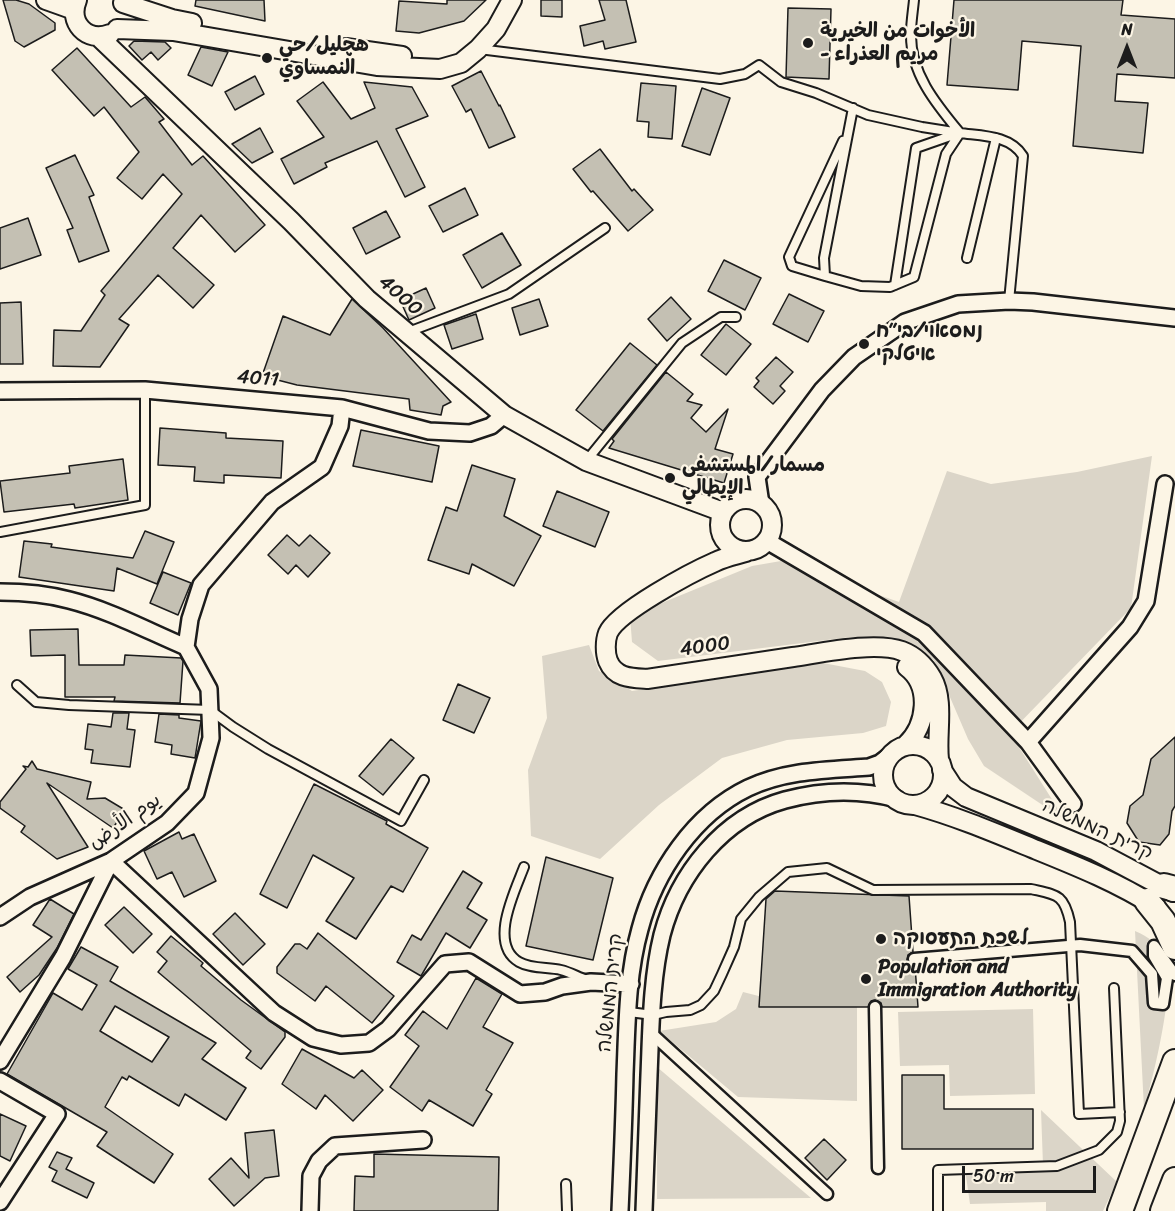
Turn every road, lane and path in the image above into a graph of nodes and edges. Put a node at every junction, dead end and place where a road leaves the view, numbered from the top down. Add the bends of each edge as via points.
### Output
1 (46, 0) edge
2 (501, 0) edge
3 (512, 0) edge
4 (914, 0) edge
5 (122, 2) edge
6 (75, 5) edge
7 (117, 29) junction
8 (99, 37) junction
9 (478, 49) junction
10 (853, 108) junction
11 (849, 129) junction
12 (960, 133) junction
13 (996, 138) junction
14 (605, 228) dead end
15 (967, 258) dead end
16 (825, 276) junction
17 (895, 285) junction
18 (1009, 301) junction
19 (736, 317) dead end
20 (1175, 318) edge
21 (407, 332) junction
22 (145, 390) junction
23 (0, 391) edge
24 (342, 408) junction
25 (504, 415) junction
26 (586, 461) junction
27 (1165, 484) dead end
28 (761, 504) junction
29 (723, 512) junction
30 (0, 532) edge
31 (722, 538) junction
32 (767, 541) junction
33 (746, 552) junction
34 (701, 570) junction
35 (0, 592) edge
36 (186, 647) junction
37 (849, 649) junction
38 (17, 686) dead end
39 (210, 710) junction
40 (939, 720) junction
41 (1028, 742) junction
42 (906, 746) junction
43 (889, 756) junction
44 (941, 764) junction
45 (424, 780) dead end
46 (897, 799) junction
47 (1073, 804) dead end
48 (915, 805) junction
49 (994, 808) junction
50 (111, 861) junction
51 (524, 867) dead end
52 (1165, 892) edge
53 (0, 916) edge
54 (1175, 919) edge
55 (1071, 946) junction
56 (1175, 947) edge
57 (914, 959) dead end
58 (1175, 975) edge
59 (591, 982) junction
60 (631, 984) junction
61 (1114, 988) dead end
62 (874, 1006) dead end
63 (629, 1012) junction
64 (653, 1015) junction
65 (651, 1033) junction
66 (0, 1061) edge
67 (1175, 1062) edge
68 (0, 1081) edge
69 (1120, 1112) junction
70 (423, 1140) dead end
71 (878, 1168) dead end
72 (1175, 1180) edge
73 (566, 1184) dead end
74 (827, 1194) dead end
75 (0, 1202) edge
76 (310, 1211) edge
77 (567, 1211) edge
78 (620, 1211) edge
79 (644, 1211) edge
80 (939, 1211) edge
81 (1120, 1211) edge
82 (1163, 1211) edge

1 - 6 street
2 - 5 street via 470,43 455,54 436,58 381,54 172,19
3 - 9 street via 496,29
4 - 12 lane via 911,35 916,68 934,102
5 - 7 street via 124,17
6 - 8 street, 4000 via 81,30
7 - 8 street
7 - 9 street via 173,31 377,66 440,69 461,63
8 - 21 street, 4000 via 367,299
9 - 10 lane via 720,79 745,74 759,65 781,82
10 - 11 lane
10 - 12 lane via 868,115
11 - 16 lane via 824,258
11 - 16 lane via 789,257 792,266
12 - 13 lane
12 - 17 lane via 946,154 914,278
12 - 17 lane via 916,148
13 - 15 lane
13 - 18 lane via 1017,146 1023,156
14 - 21 lane via 509,294
16 - 17 lane via 861,285
18 - 20 street
18 - 28 street via 958,304 905,322 854,357 822,390 757,477
19 - 26 lane via 721,317 682,344
21 - 25 street, 4000
22 - 23 street, 4011
22 - 24 street, 4011
22 - 30 lane via 145,505
24 - 25 street, 4011 via 429,431 470,433 491,426
24 - 36 street via 340,426 322,467 272,502 201,585
25 - 26 street, 4000
26 - 29 street, 4000
27 - 41 street via 1146,601 1130,627
28 - 29 street via 737,501
28 - 32 street via 772,525
29 - 31 street, 4000 via 719,524
31 - 33 street via 728,545
31 - 34 street, 4000
32 - 33 street, 4000
32 - 41 street via 924,633
33 - 34 street, 4000
34 - 37 street, 4000 via 627,611 615,624 608,634 607,658 619,674 647,679
35 - 36 street via 70,600
36 - 39 street, يوم الأرض via 209,689
37 - 40 street, 4000 via 884,647 913,656 933,679
37 - 42 street, 4000 via 886,654 913,671 921,683 925,696 923,713
38 - 39 lane via 36,702
39 - 45 lane via 268,749 401,821
39 - 50 street, يوم الأرض via 211,738 196,793 167,823
40 - 44 street, 4000
40 - 49 street via 956,770 974,793
41 - 47 street
42 - 43 street, קרית הממשלה
42 - 44 street, קרית הממשלה via 929,749
43 - 46 street via 884,783
43 - 60 street, קרית הממשלה via 869,767 798,772 772,779 726,801 703,820 671,858 653,892 639,929
44 - 48 street via 943,782 939,791
44 - 49 street, קרית הממשלה via 953,787
46 - 48 street, קרית הממשלה
46 - 64 street, קרית הממשלה via 857,792 802,796 759,809 739,820 691,871 669,915 658,958
48 - 52 street, קרית הממשלה via 968,822 1120,886
49 - 52 street, קרית הממשלה via 1096,851
50 - 53 street, يوم الأرض via 30,897
50 - 59 street via 274,1013 314,1038 341,1045 369,1043 388,1029 446,964 469,962 520,994
50 - 66 street via 63,957
51 - 59 lane via 504,921 508,951 519,962 560,970
52 - 54 street, קרית הממשלה
52 - 56 highway via 1163,921
55 - 57 street
55 - 58 street via 1132,951 1152,974 1154,1003 1163,1004 1167,978 1154,956 1154,946
55 - 64 lane via 1066,904 1054,894 1031,889 873,890 827,868 788,872 741,919 734,947 708,998 690,1010
55 - 69 lane via 1079,1114
59 - 60 street
60 - 63 street, קרית הממשלה
61 - 69 lane
62 - 71 street
63 - 64 lane
63 - 78 street, קרית הממשלה
64 - 65 street, קרית הממשלה
65 - 74 street
65 - 79 street, קרית הממשלה
67 - 81 highway
68 - 75 street via 57,1114
69 - 80 lane via 1117,1132 1099,1150 1057,1166 938,1170
70 - 76 street via 334,1146 311,1176
72 - 82 highway
73 - 77 lane

